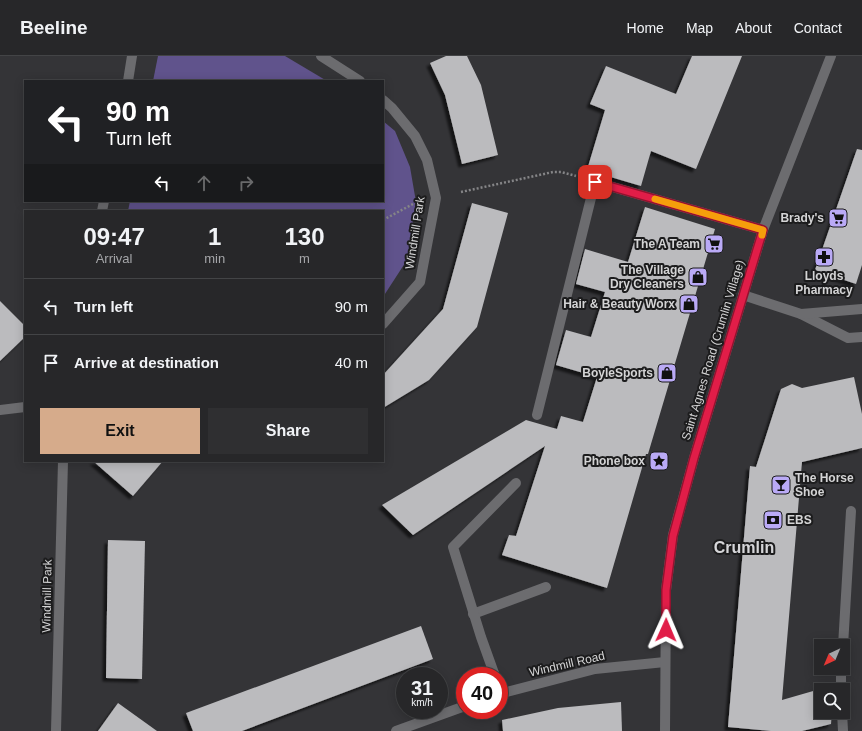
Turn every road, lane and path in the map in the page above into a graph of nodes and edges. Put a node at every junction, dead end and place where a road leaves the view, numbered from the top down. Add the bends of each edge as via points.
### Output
1 (132, 56) edge
2 (321, 56) edge
3 (831, 56) edge
4 (128, 80) edge
5 (358, 80) edge
6 (384, 101) edge
7 (595, 182) junction
8 (461, 192) dead end
9 (416, 202) dead end
10 (384, 219) edge
11 (763, 230) junction
12 (743, 295) junction
13 (862, 308) edge
14 (801, 314) junction
15 (384, 323) edge
16 (862, 337) edge
17 (24, 407) edge
18 (0, 410) edge
19 (537, 415) dead end
20 (62, 462) edge
21 (516, 482) dead end
22 (851, 511) dead end
23 (546, 587) dead end
24 (474, 614) junction
25 (843, 639) edge
26 (665, 662) junction
27 (492, 667) edge
28 (508, 690) edge
29 (456, 710) edge
30 (842, 719) edge
31 (411, 728) edge
32 (56, 731) edge
33 (396, 731) edge
34 (665, 731) edge
35 (843, 731) edge

1 - 4 street
2 - 5 street
3 - 11 street, Saint Agnes Road (Crumlin Village)
6 - 15 street, Windmill Park via 418,142 427,160 436,198 420,282
7 - 8 path via 562,172 553,172
7 - 11 street
7 - 19 street
9 - 10 path
11 - 12 street, Saint Agnes Road (Crumlin Village)
12 - 14 street
12 - 26 street, Saint Agnes Road (Crumlin Village) via 673,536 666,590
13 - 14 street
14 - 16 street via 848,338
17 - 18 street
20 - 32 street, Windmill Park
21 - 24 street via 453,547
22 - 25 street
23 - 24 street
24 - 27 street
26 - 28 street, Windmill Road via 595,669
26 - 34 street, Saint Agnes Road (Crumlin Village)
29 - 31 street
30 - 35 street
31 - 33 street

